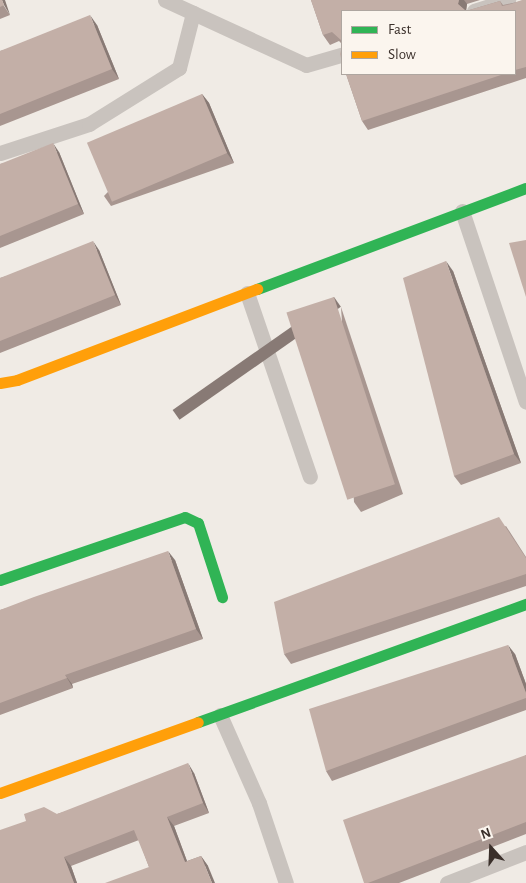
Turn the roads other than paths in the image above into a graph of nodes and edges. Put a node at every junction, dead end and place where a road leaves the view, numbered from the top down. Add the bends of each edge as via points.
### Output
1 (165, 0) edge
2 (508, 0) edge
3 (477, 10) edge
4 (193, 13) junction
5 (341, 55) edge
6 (0, 153) edge
7 (526, 188) edge
8 (462, 211) junction
9 (247, 293) junction
10 (0, 383) edge
11 (526, 402) edge
12 (310, 477) dead end
13 (0, 580) edge
14 (222, 597) dead end
15 (526, 604) edge
16 (220, 715) junction
17 (0, 793) edge
18 (526, 852) edge
19 (286, 883) edge
20 (448, 883) edge

1 - 4 street
2 - 3 street
4 - 5 street via 306,65
4 - 6 street via 178,68 89,124
7 - 8 street
8 - 9 street
8 - 11 street
9 - 10 street via 17,380
9 - 12 street
13 - 14 street via 185,517 198,524
15 - 16 street
16 - 17 street
16 - 19 street via 259,803
18 - 20 street

